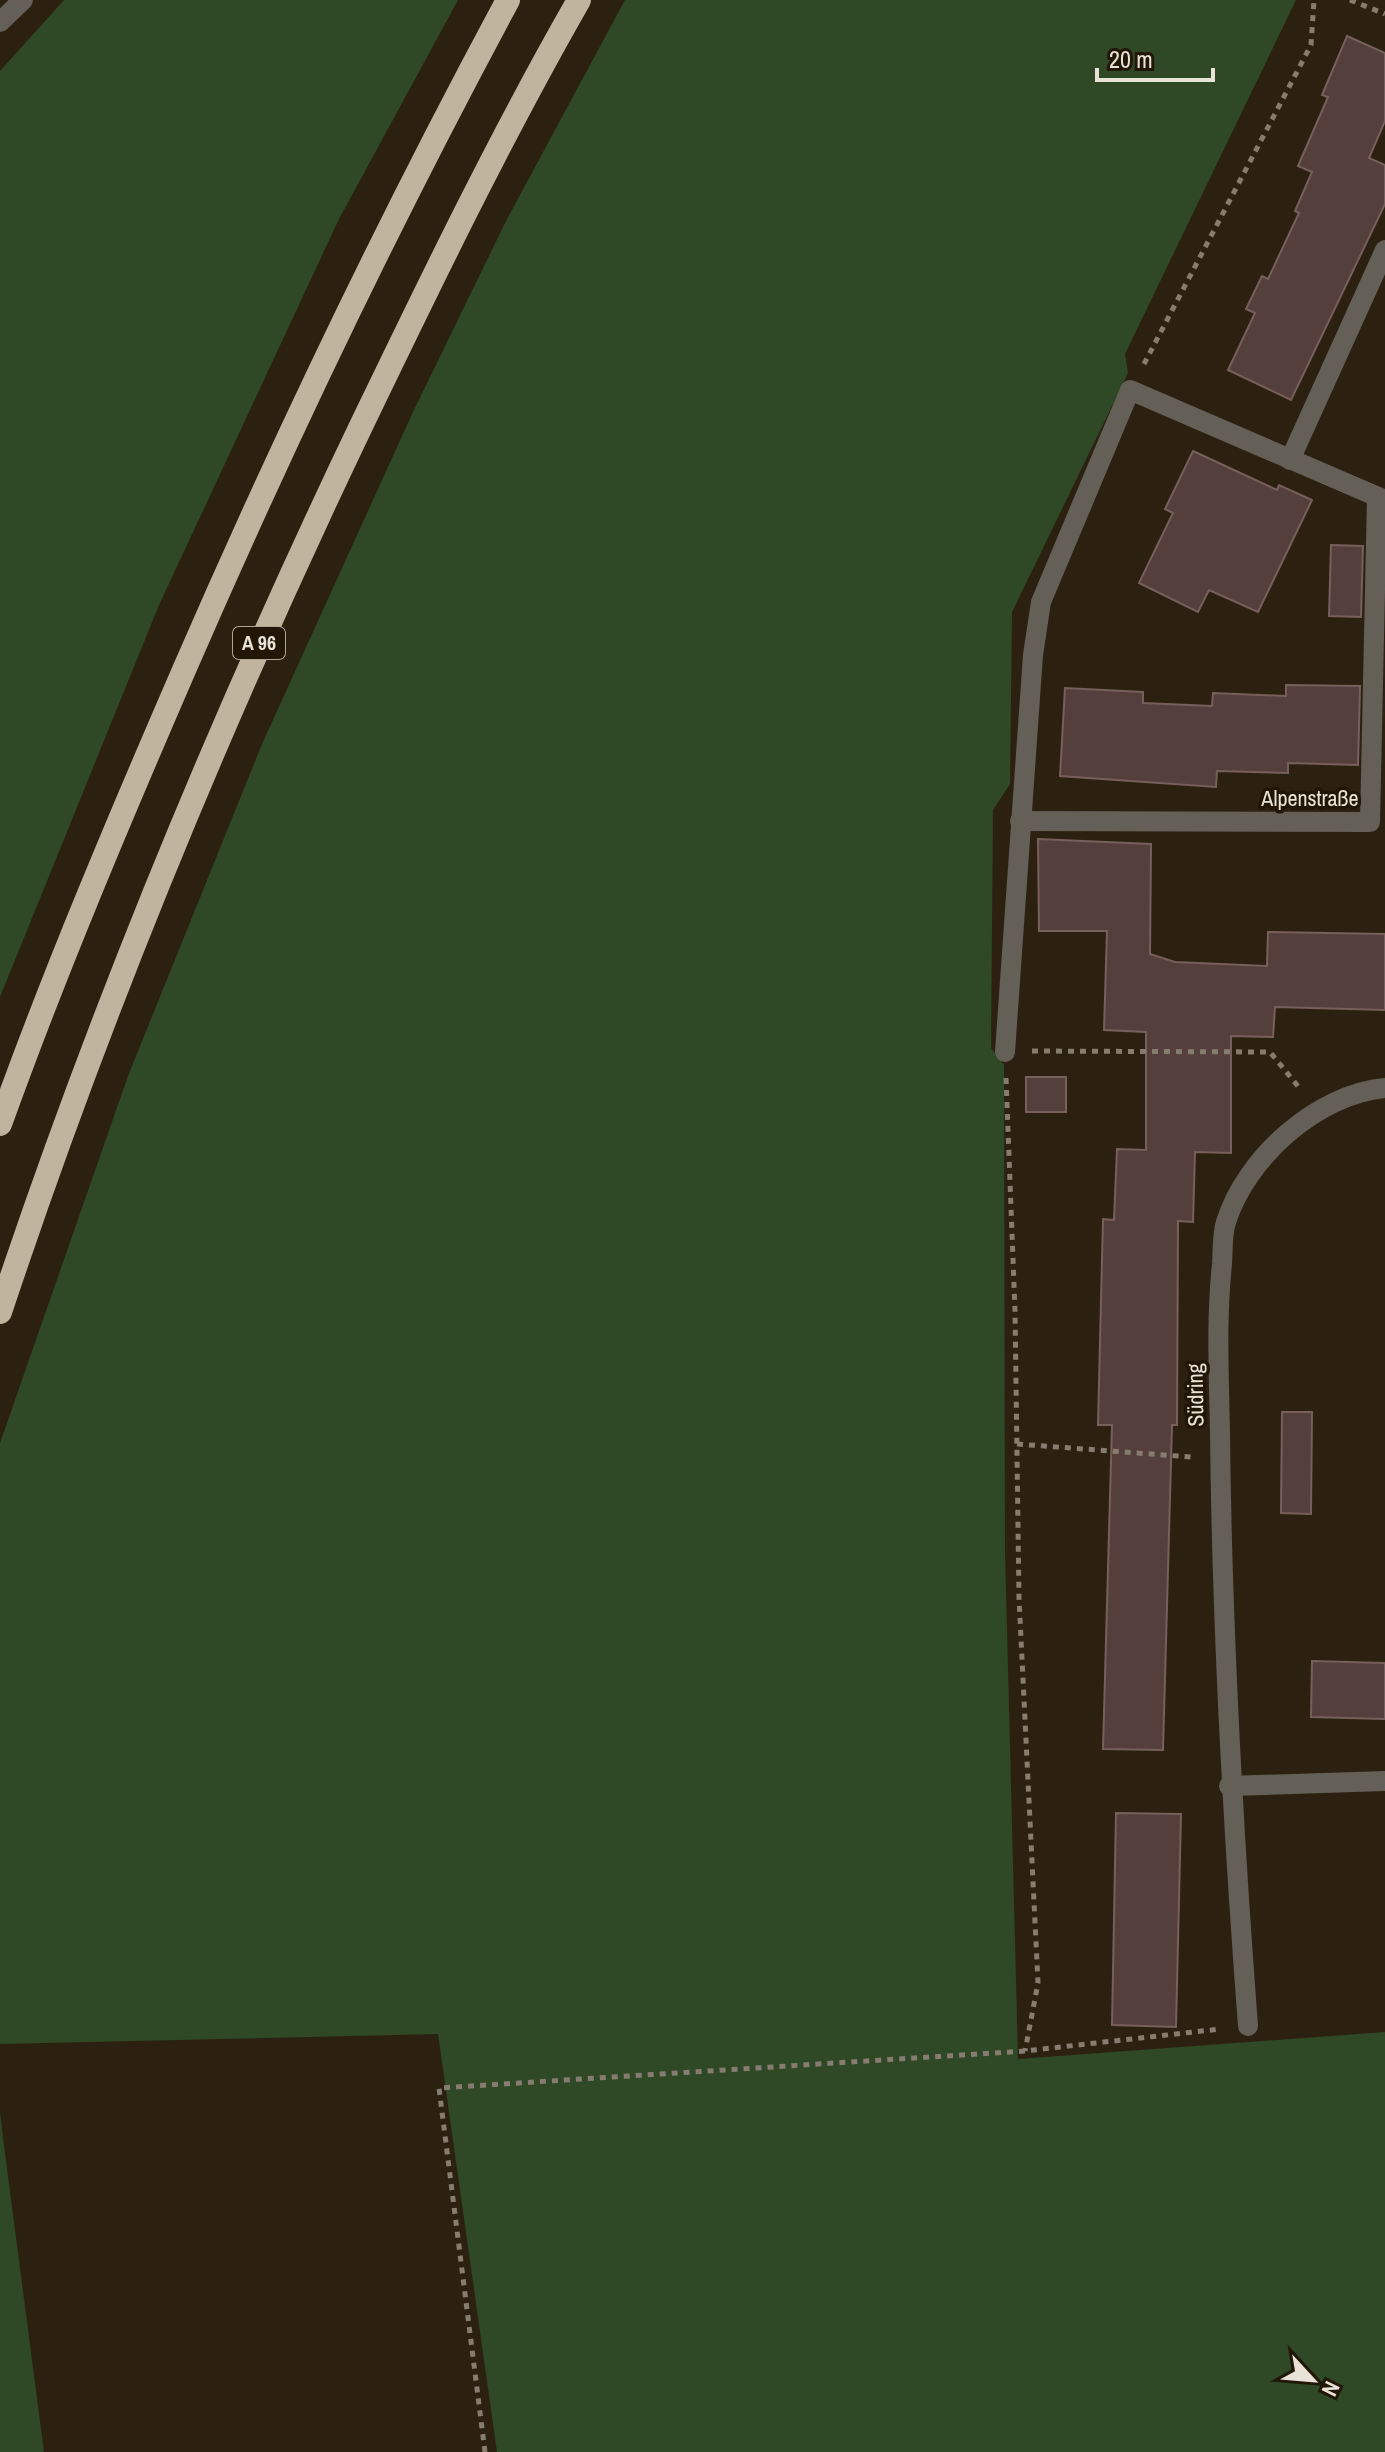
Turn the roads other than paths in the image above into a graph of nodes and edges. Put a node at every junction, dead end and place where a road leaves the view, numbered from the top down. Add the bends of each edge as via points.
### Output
1 (23, 0) edge
2 (508, 0) edge
3 (579, 0) edge
4 (0, 22) edge
5 (1385, 250) edge
6 (1290, 460) junction
7 (1381, 498) edge
8 (1020, 821) junction
9 (1005, 1052) road end
10 (1385, 1088) edge
11 (0, 1124) edge
12 (0, 1312) edge
13 (1385, 1781) edge
14 (1229, 1786) junction
15 (1248, 2026) road end

1 - 4 street
2 - 11 highway, A 96 via 370,263 240,543 147,756
3 - 12 highway, A 96 via 424,294 269,618 131,953
5 - 6 street
6 - 7 street, Alpenstraße
6 - 8 street, Alpenstraße via 1130,390 1041,602
7 - 8 street, Alpenstraße via 1370,822
8 - 9 street
10 - 14 street, Südring via 1318,1110 1251,1170 1225,1223 1218,1302 1219,1538
13 - 14 street
14 - 15 street, Südring

